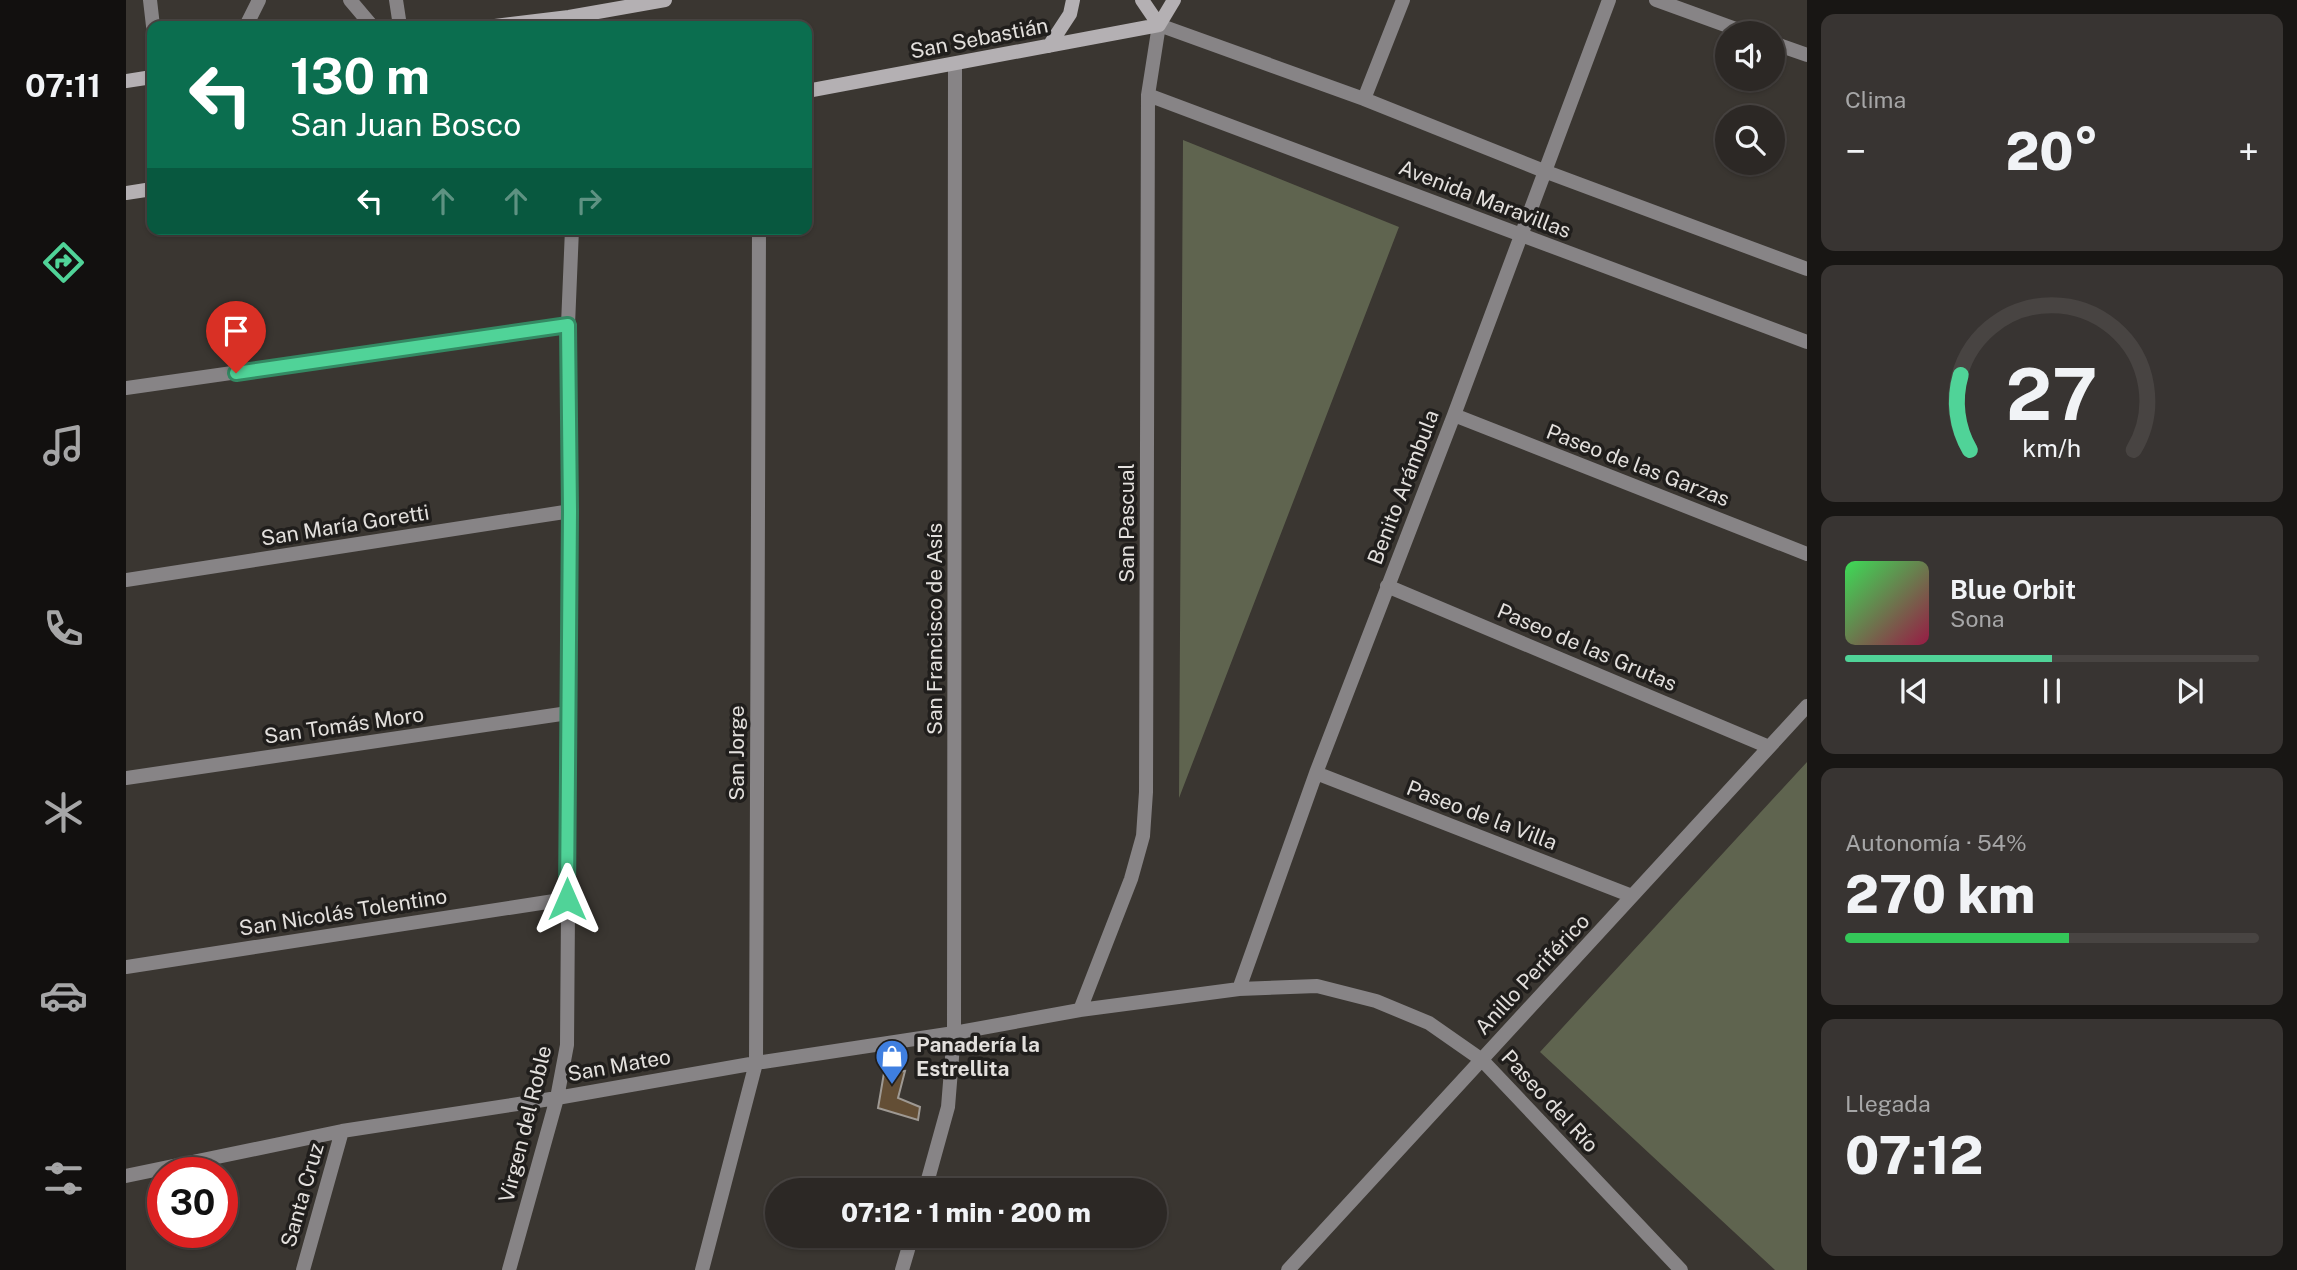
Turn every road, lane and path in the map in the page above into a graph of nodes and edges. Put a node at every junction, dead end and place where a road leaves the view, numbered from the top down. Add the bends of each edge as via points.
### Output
1 (150, 0) edge
2 (259, 0) edge
3 (350, 0) edge
4 (396, 0) edge
5 (665, 0) edge
6 (1073, 0) edge
7 (1142, 0) edge
8 (1164, 0) edge
9 (1174, 0) edge
10 (1403, 0) edge
11 (1609, 0) edge
12 (1656, 0) edge
13 (152, 21) edge
14 (248, 21) edge
15 (368, 21) edge
16 (399, 21) edge
17 (573, 21) edge
18 (1715, 21) edge
19 (1159, 25) junction
20 (1049, 46) junction
21 (1785, 47) edge
22 (1807, 55) edge
23 (956, 65) junction
24 (147, 78) edge
25 (126, 82) edge
26 (812, 90) edge
27 (1148, 94) junction
28 (1364, 99) junction
29 (1544, 171) junction
30 (147, 189) edge
31 (126, 193) edge
32 (572, 235) edge
33 (759, 235) edge
34 (1521, 235) junction
35 (1807, 269) edge
36 (568, 325) junction
37 (1807, 342) edge
38 (126, 388) edge
39 (1454, 415) junction
40 (570, 511) junction
41 (1807, 554) edge
42 (126, 580) edge
43 (1387, 586) junction
44 (1807, 706) edge
45 (569, 713) junction
46 (1769, 747) junction
47 (1316, 773) junction
48 (126, 778) edge
49 (1632, 896) junction
50 (567, 899) junction
51 (126, 967) edge
52 (1239, 989) junction
53 (1080, 1010) junction
54 (954, 1033) junction
55 (1482, 1060) junction
56 (756, 1063) junction
57 (557, 1098) junction
58 (342, 1131) junction
59 (126, 1176) edge
60 (928, 1178) edge
61 (908, 1248) edge
62 (303, 1270) edge
63 (509, 1270) edge
64 (702, 1270) edge
65 (902, 1270) edge
66 (1288, 1270) edge
67 (1681, 1270) edge

1 - 13 street
2 - 14 street
3 - 15 street
4 - 16 street
5 - 17 main road
6 - 20 main road
7 - 19 main road
8 - 19 main road
9 - 19 main road
10 - 28 street
11 - 29 street, Benito Arámbula
12 - 18 street
19 - 20 main road, San Sebastián
19 - 27 street, San Pascual
19 - 28 street
20 - 23 main road, San Sebastián
21 - 22 street
23 - 26 main road, San Sebastián
23 - 54 street, San Francisco de Asís
24 - 25 main road
27 - 34 street, Avenida Maravillas
27 - 53 street, San Pascual via 1143,836
28 - 29 street
29 - 34 street, Benito Arámbula
29 - 35 street
30 - 31 main road
32 - 36 street, Virgen del Roble
33 - 56 street, San Jorge
34 - 37 street, Avenida Maravillas
34 - 39 street, Benito Arámbula
36 - 38 street
36 - 40 street, Virgen del Roble
39 - 41 street, Paseo de las Garzas
39 - 43 street, Benito Arámbula
40 - 42 street, San María Goretti
40 - 45 street, Virgen del Roble
43 - 46 street, Paseo de las Grutas
43 - 47 street, Benito Arámbula
44 - 46 street, Anillo Periférico
45 - 48 street, San Tomás Moro
45 - 50 street, Virgen del Roble
46 - 49 street, Anillo Periférico
47 - 49 street, Paseo de la Villa
47 - 52 street, Benito Arámbula
49 - 55 street, Anillo Periférico
50 - 51 street, San Nicolás Tolentino
50 - 57 street, Virgen del Roble via 568,1045
52 - 53 street, Paseo del Río
52 - 55 street, Paseo del Río via 1317,986 1376,1001 1429,1023
53 - 54 street, San Mateo
54 - 56 street, San Mateo
54 - 60 street, San Francisco de Asís via 948,1107
55 - 66 street, Anillo Periférico
55 - 67 street, Paseo del Río
56 - 57 street, San Mateo
56 - 64 street, San Jorge
57 - 58 street, San Mateo
57 - 63 street, Virgen del Roble
58 - 59 street, San Mateo
58 - 62 street, Santa Cruz
61 - 65 street

